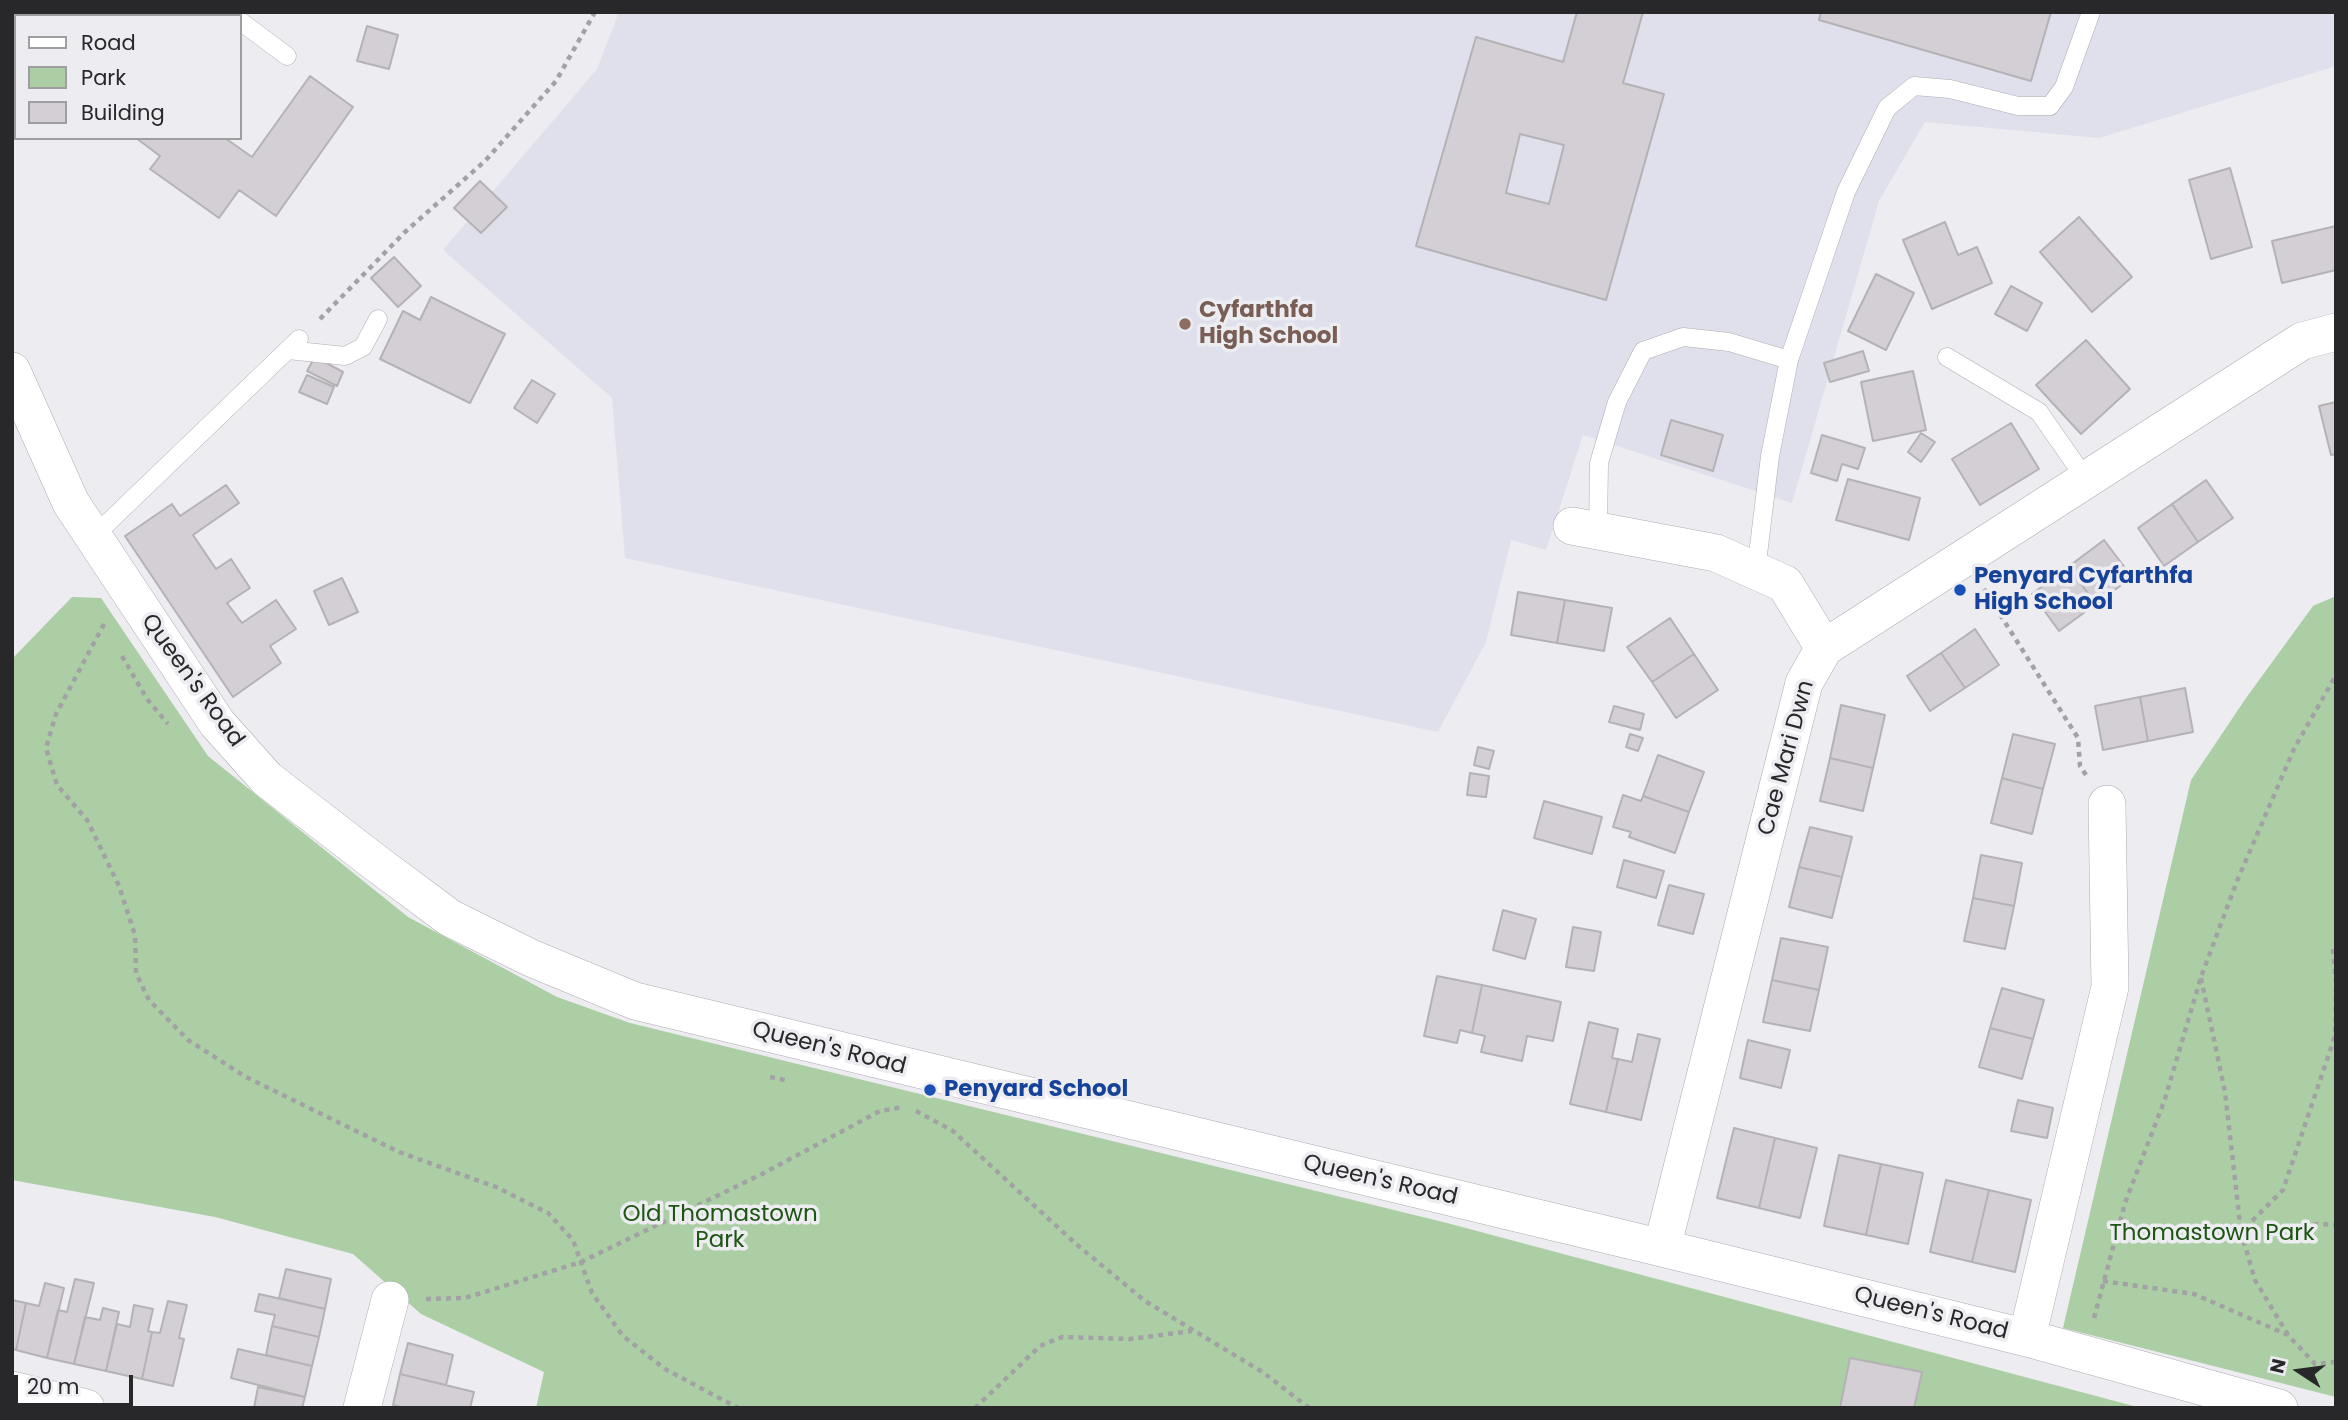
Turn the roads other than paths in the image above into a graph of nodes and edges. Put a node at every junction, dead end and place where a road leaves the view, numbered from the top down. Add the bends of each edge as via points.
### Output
1 (2091, 12) edge
2 (242, 23) edge
3 (286, 56) dead end
4 (378, 319) dead end
5 (2336, 332) edge
6 (1947, 357) dead end
7 (1788, 360) junction
8 (12, 371) edge
9 (2087, 481) junction
10 (1585, 528) joint
11 (93, 537) junction
12 (1756, 571) junction
13 (1824, 648) junction
14 (2107, 804) road end
15 (1662, 1248) junction
16 (390, 1300) road end
17 (2027, 1338) junction
18 (12, 1390) edge
19 (86, 1408) edge
20 (362, 1408) edge
21 (2279, 1408) edge

1 - 7 lane via 2064,87 2050,106 2018,106 1950,89 1914,86 1887,108 1846,192
2 - 3 lane
4 - 11 lane via 363,347 345,356 294,344
5 - 9 street, Cae Mari Dwn via 2302,341
6 - 9 lane via 2039,412
7 - 10 lane via 1729,342 1683,337 1643,351 1617,402
7 - 12 lane
8 - 11 street, Queen's Road via 71,503
9 - 13 street, Cae Mari Dwn
10 - 12 street via 1716,553
11 - 15 street, Queen's Road via 217,723 267,779 450,918 530,958 635,1001
12 - 13 street via 1785,584
13 - 15 street, Cae Mari Dwn via 1804,683
14 - 17 street via 2110,987
15 - 17 street, Queen's Road
16 - 20 street
17 - 21 street, Queen's Road
18 - 19 street

